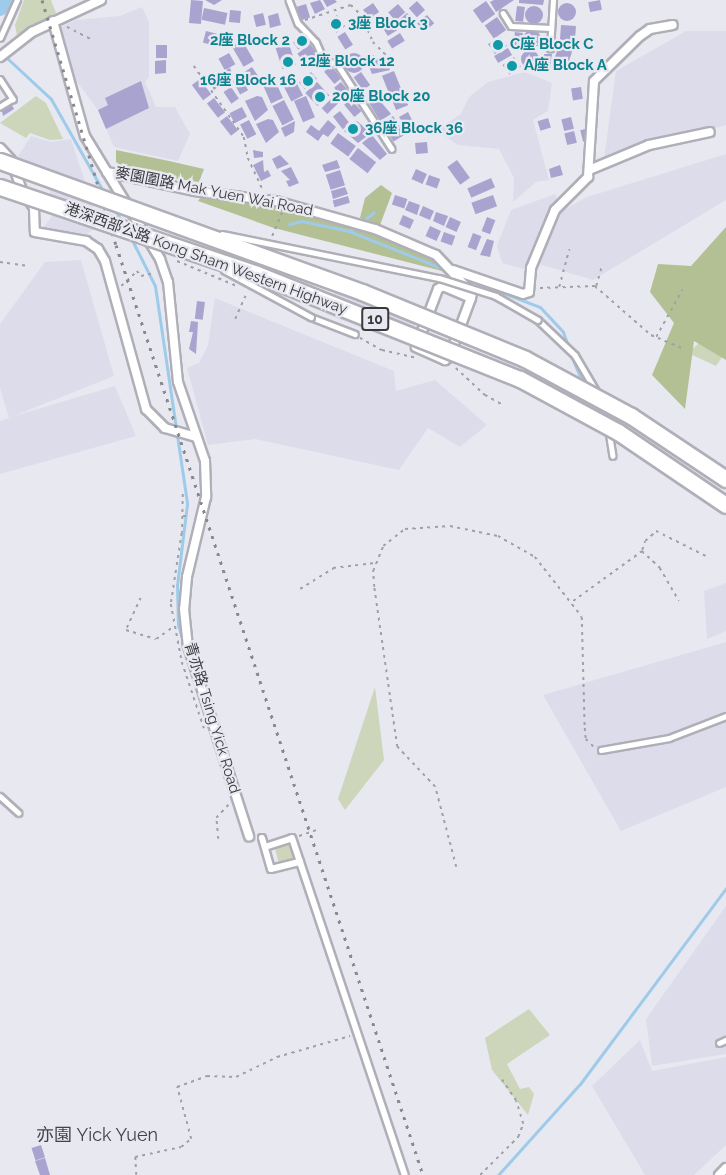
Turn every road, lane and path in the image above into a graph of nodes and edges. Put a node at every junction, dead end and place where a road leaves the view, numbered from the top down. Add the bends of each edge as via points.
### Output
1 (17, 0) edge
2 (101, 0) edge
3 (289, 0) edge
4 (553, 0) edge
5 (503, 14) dead end
6 (55, 20) junction
7 (298, 23) junction
8 (673, 25) dead end
9 (551, 28) junction
10 (0, 39) edge
11 (93, 40) dead end
12 (550, 49) dead end
13 (8, 50) junction
14 (0, 57) edge
15 (391, 60) dead end
16 (194, 66) dead end
17 (0, 79) edge
18 (0, 108) edge
19 (710, 132) dead end
20 (392, 149) dead end
21 (2, 153) edge
22 (589, 170) junction
23 (107, 172) junction
24 (0, 187) edge
25 (266, 193) dead end
26 (193, 230) junction
27 (569, 249) dead end
28 (188, 251) junction
29 (0, 262) edge
30 (602, 265) dead end
31 (27, 266) dead end
32 (453, 270) junction
33 (158, 272) dead end
34 (596, 286) junction
35 (530, 288) junction
36 (558, 288) junction
37 (682, 290) dead end
38 (114, 293) junction
39 (471, 298) junction
40 (355, 334) dead end
41 (656, 338) junction
42 (681, 348) dead end
43 (447, 359) junction
44 (503, 405) dead end
45 (196, 437) junction
46 (613, 456) dead end
47 (726, 479) edge
48 (183, 494) dead end
49 (726, 505) edge
50 (183, 516) junction
51 (191, 516) dead end
52 (642, 551) junction
53 (710, 558) dead end
54 (376, 563) junction
55 (300, 589) dead end
56 (141, 598) dead end
57 (679, 601) dead end
58 (573, 602) junction
59 (174, 627) junction
60 (726, 716) edge
61 (206, 733) dead end
62 (601, 750) joint
63 (225, 794) dead end
64 (0, 796) edge
65 (19, 813) dead end
66 (316, 830) dead end
67 (249, 836) dead end
68 (262, 838) dead end
69 (292, 838) junction
70 (218, 839) dead end
71 (265, 847) junction
72 (300, 862) junction
73 (456, 867) dead end
74 (357, 1034) junction
75 (726, 1040) edge
76 (719, 1043) dead end
77 (499, 1076) dead end
78 (726, 1168) edge
79 (136, 1175) edge
80 (405, 1175) edge
81 (480, 1175) edge
82 (719, 1175) edge

1 - 10 lane
2 - 6 street
3 - 7 lane
4 - 9 lane
5 - 9 lane via 511,26
6 - 11 path
6 - 13 street
6 - 23 street, 青亦路 Tsing Yick Road via 85,136
7 - 15 path via 351,5 362,16 373,42
7 - 20 lane via 316,42 326,64 336,62
8 - 22 street via 640,36 594,81
9 - 12 lane
10 - 13 lane
13 - 14 street
16 - 25 path via 244,137 248,158
17 - 18 lane via 13,99
19 - 22 street via 649,145
21 - 26 highway, 港深西部公路 Kong Sham Western Highway / 10, bridge
21 - 38 street via 34,208 35,232 72,237 98,249
22 - 35 street via 582,186 555,210 531,268
23 - 32 street, 麥園圍路 Mak Yuen Wai Road via 194,192 276,201 349,220 436,255
23 - 45 street, 青亦路 Tsing Yick Road via 159,259 168,282 178,382
24 - 28 highway, 港深西部公路 Kong Sham Western Highway / 10, bridge
26 - 46 lane, bridge via 439,278 496,296 538,320 567,345 589,375 604,410
26 - 47 highway, 港深西部公路 Kong Sham Western Highway / 10, bridge via 418,313 525,359 631,416
27 - 36 path
28 - 40 lane, bridge via 311,317
28 - 49 highway, 港深西部公路 Kong Sham Western Highway / 10, bridge via 412,333 520,379 618,432
29 - 31 path
30 - 34 path
32 - 35 street via 523,294
32 - 39 street, 麥園圍路 Mak Yuen Wai Road via 471,290
33 - 38 path via 141,276 137,271
34 - 36 path
34 - 41 path
35 - 36 path
37 - 41 path
38 - 45 street via 146,409 165,428
39 - 43 street
39 - 43 street via 443,286 438,290 417,347
41 - 42 path
43 - 44 path via 485,395
45 - 67 street, 青亦路 Tsing Yick Road via 205,461 206,497 187,577 184,609 188,646
48 - 50 path
50 - 51 path
50 - 59 path via 172,590
52 - 53 path via 645,541 656,531
52 - 57 path via 660,568
52 - 58 path
54 - 55 path via 333,568
54 - 58 path via 383,546 405,529 471,528 518,545 535,557
54 - 73 path via 374,587 396,747 435,788
56 - 59 path via 126,630 156,639
58 - 62 path via 584,629 586,739
59 - 61 path
60 - 62 lane via 669,738
63 - 70 path via 229,804 216,818
64 - 65 lane
66 - 69 path
68 - 71 street
69 - 71 street
69 - 72 street
71 - 72 street via 274,871
72 - 74 street
74 - 79 path via 277,1057 236,1077 207,1076 177,1087 191,1138 181,1146 135,1157
74 - 80 street
75 - 76 lane
77 - 81 path via 516,1101 523,1124 518,1137
78 - 82 street

